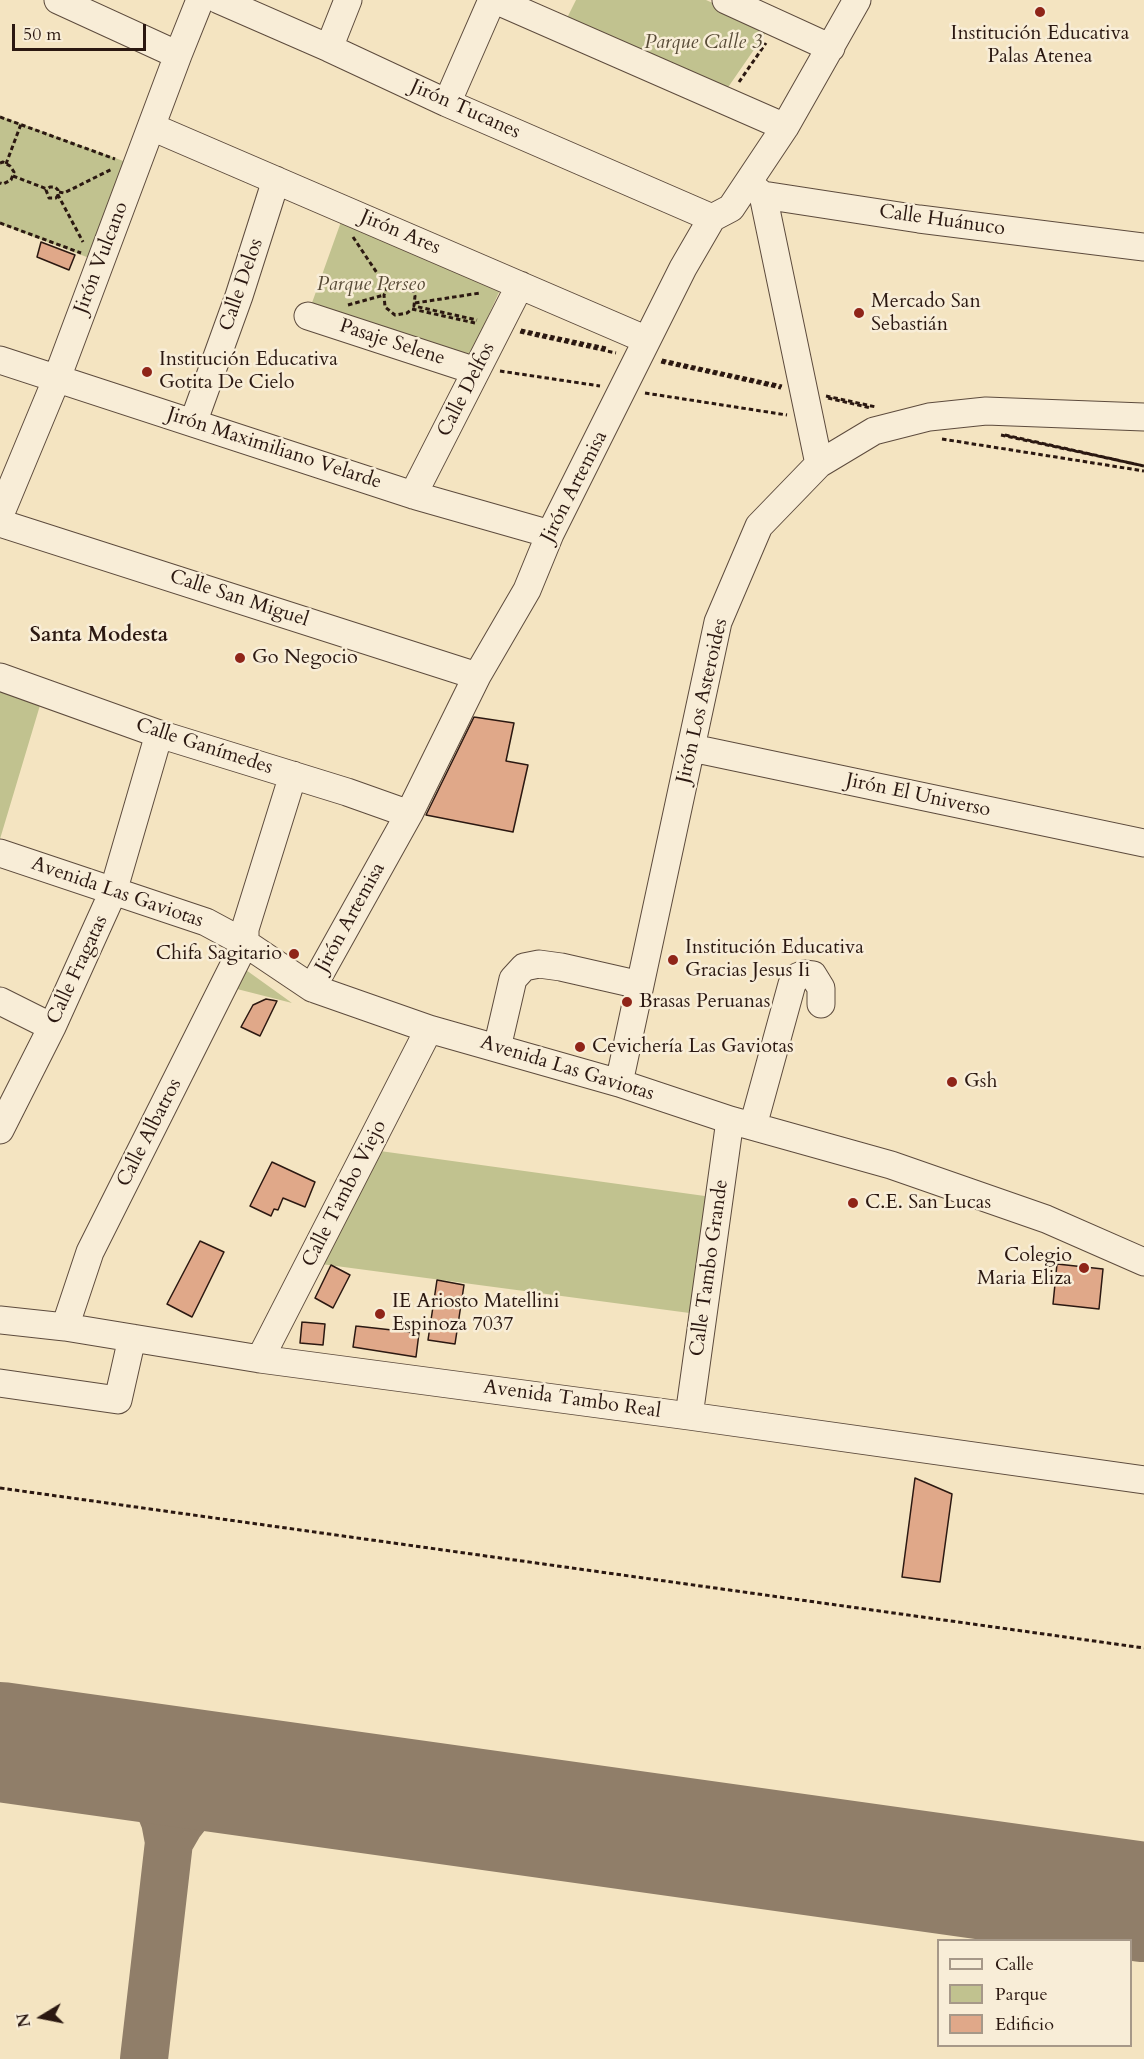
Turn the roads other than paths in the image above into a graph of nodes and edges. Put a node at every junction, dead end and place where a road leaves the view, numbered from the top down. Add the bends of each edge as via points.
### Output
1 (58, 0) edge
2 (200, 0) edge
3 (219, 0) edge
4 (348, 0) edge
5 (493, 0) edge
6 (726, 0) edge
7 (857, 0) edge
8 (329, 48) junction
9 (831, 48) junction
10 (178, 55) junction
11 (447, 103) junction
12 (152, 127) junction
13 (785, 127) junction
14 (276, 180) junction
15 (757, 186) junction
16 (712, 218) junction
17 (1144, 247) edge
18 (520, 285) junction
19 (308, 316) dead end
20 (654, 354) junction
21 (0, 360) edge
22 (476, 371) junction
23 (57, 378) junction
24 (1144, 417) edge
25 (193, 423) junction
26 (819, 464) junction
27 (413, 495) junction
28 (0, 515) edge
29 (0, 523) edge
30 (550, 534) junction
31 (477, 676) junction
32 (0, 677) edge
33 (159, 734) junction
34 (692, 748) junction
35 (293, 775) junction
36 (409, 814) junction
37 (1144, 843) edge
38 (0, 853) edge
39 (113, 892) junction
40 (245, 943) junction
41 (640, 985) junction
42 (312, 988) junction
43 (0, 1001) edge
44 (821, 1004) dead end
45 (52, 1027) junction
46 (429, 1029) junction
47 (496, 1048) junction
48 (619, 1083) junction
49 (741, 1123) junction
50 (0, 1130) edge
51 (1144, 1262) edge
52 (0, 1320) edge
53 (65, 1327) junction
54 (132, 1338) junction
55 (260, 1359) junction
56 (0, 1383) edge
57 (689, 1416) junction
58 (1144, 1480) edge

1 - 10 street
2 - 10 street, Jirón Vulcano
3 - 8 street, Jirón Tucanes
4 - 8 street
5 - 11 street
5 - 13 street
6 - 9 street
7 - 9 street, Jirón Artemisa
8 - 11 street, Jirón Tucanes
9 - 13 street, Jirón Artemisa
10 - 12 street, Jirón Vulcano
11 - 16 street, Jirón Tucanes
12 - 14 street, Jirón Ares
12 - 23 street, Jirón Vulcano
13 - 15 street, Jirón Artemisa
14 - 18 street, Jirón Ares
14 - 25 street, Calle Delos
15 - 16 street, Jirón Artemisa
15 - 17 street, Calle Huánuco via 919,219
15 - 26 street
16 - 20 street, Jirón Artemisa via 684,268
18 - 20 street, Jirón Ares
18 - 22 street, Calle Delfos
19 - 22 street, Pasaje Selene
20 - 30 street, Jirón Artemisa
21 - 23 street, Jirón Maximiliano Velarde
22 - 27 street, Calle Delfos
23 - 25 street, Jirón Maximiliano Velarde
23 - 28 street, Jirón Vulcano
24 - 26 street, Jirón Los Asteroides via 986,411 929,417 874,431
25 - 27 street, Jirón Maximiliano Velarde
26 - 34 street, Jirón Los Asteroides via 759,526 718,622
27 - 30 street, Jirón Maximiliano Velarde
29 - 31 street, Calle San Miguel
30 - 31 street, Jirón Artemisa via 527,590
31 - 36 street, Jirón Artemisa
32 - 33 street, Calle Ganímedes
33 - 35 street, Calle Ganímedes
33 - 39 street, Calle Fragatas
34 - 37 street, Jirón El Universo
34 - 41 street, Jirón Los Asteroides
35 - 36 street, Calle Ganímedes
35 - 40 street, Calle Albatros via 245,929
36 - 42 street, Jirón Artemisa
38 - 39 street, Avenida Las Gaviotas
39 - 40 street, Avenida Las Gaviotas via 206,922
39 - 45 street, Calle Fragatas
40 - 42 street, Avenida Las Gaviotas
40 - 53 street, Calle Albatros via 90,1252
41 - 47 street via 561,967 539,964 524,968 513,979
41 - 48 street, Jirón Los Asteroides
42 - 46 street, Avenida Las Gaviotas
43 - 45 street
44 - 49 street, Calle Tambo Grande via 821,988 813,975 797,977
45 - 50 street, Calle Fragatas
46 - 47 street, Avenida Las Gaviotas
46 - 55 street, Calle Tambo Viejo
47 - 48 street, Avenida Las Gaviotas
48 - 49 street, Avenida Las Gaviotas
49 - 51 street, Avenida Las Gaviotas via 902,1169 1046,1219
49 - 57 street, Calle Tambo Grande
52 - 53 street, Avenida Tambo Real
53 - 54 street, Avenida Tambo Real
54 - 55 street, Avenida Tambo Real
54 - 56 street via 118,1400
55 - 57 street, Avenida Tambo Real
57 - 58 street, Avenida Tambo Real

